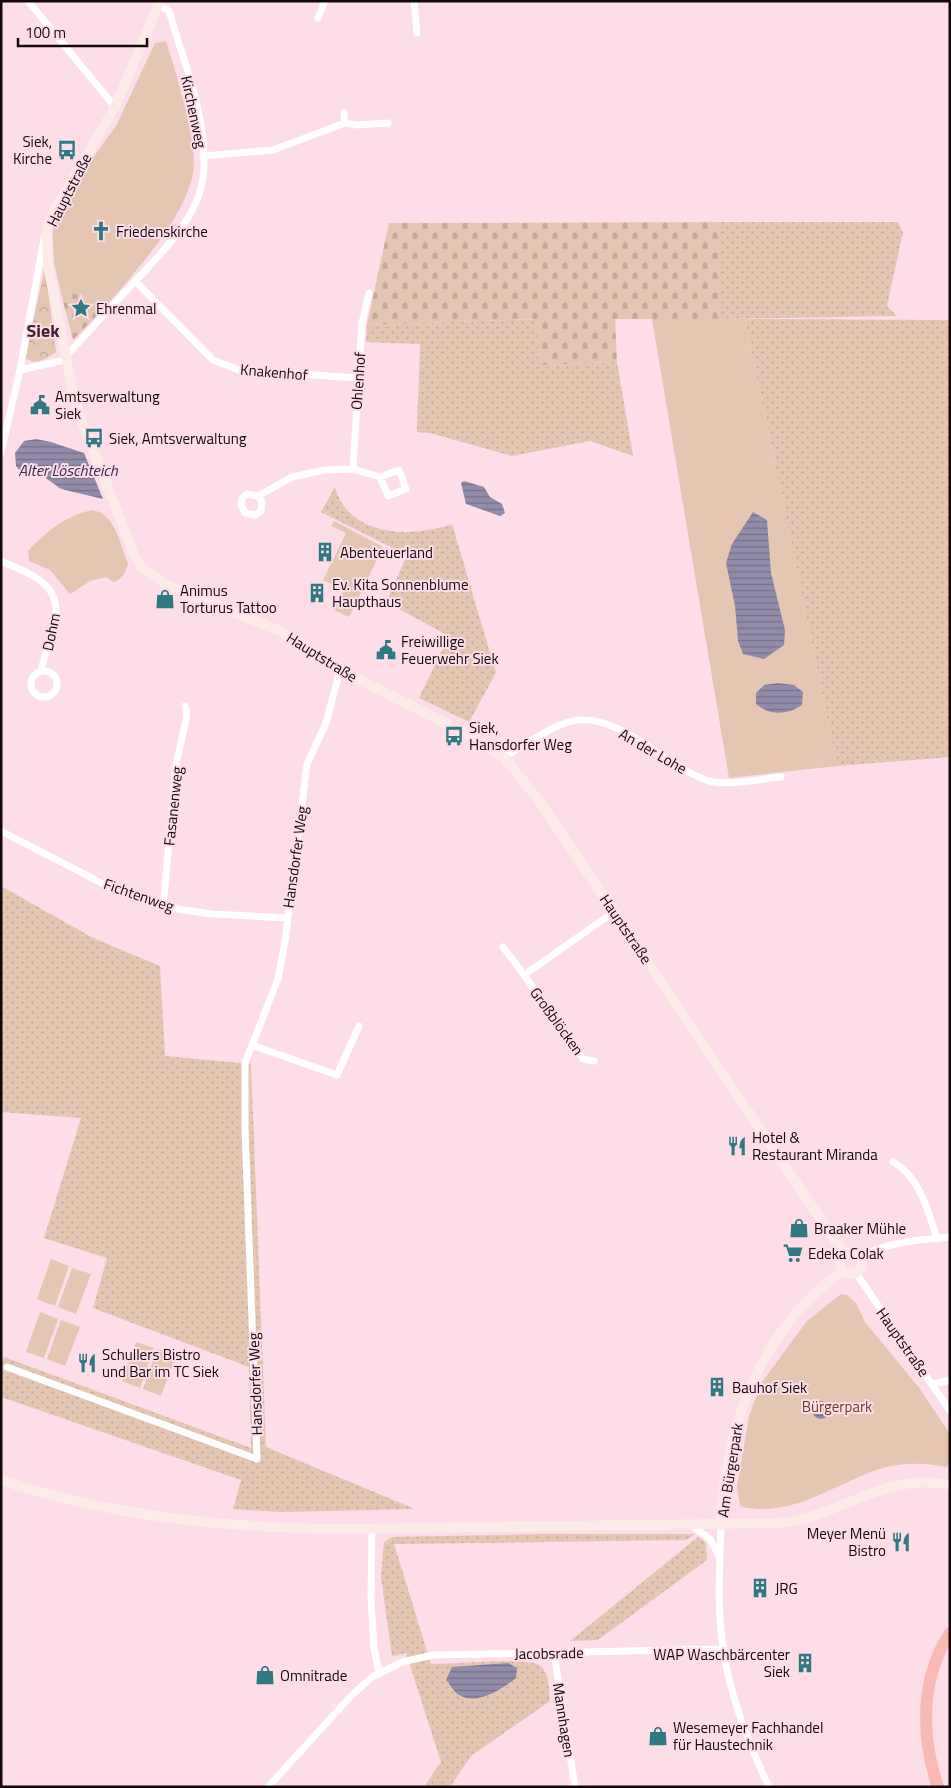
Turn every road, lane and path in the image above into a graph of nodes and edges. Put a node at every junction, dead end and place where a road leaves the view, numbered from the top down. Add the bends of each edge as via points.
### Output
1 (28, 1) edge
2 (325, 1) edge
3 (414, 1) edge
4 (160, 3) edge
5 (318, 18) dead end
6 (417, 34) dead end
7 (115, 107) junction
8 (344, 113) dead end
9 (345, 122) junction
10 (388, 123) dead end
11 (203, 156) junction
12 (44, 239) dead end
13 (135, 281) junction
14 (368, 293) dead end
15 (65, 359) junction
16 (20, 370) junction
17 (358, 378) junction
18 (1, 452) edge
19 (353, 469) junction
20 (380, 477) dead end
21 (258, 496) dead end
22 (1, 562) edge
23 (340, 670) junction
24 (42, 672) dead end
25 (185, 706) dead end
26 (504, 757) junction
27 (781, 777) dead end
28 (1, 832) edge
29 (163, 907) junction
30 (614, 912) junction
31 (287, 918) junction
32 (503, 947) dead end
33 (524, 975) junction
34 (359, 1026) dead end
35 (252, 1045) junction
36 (594, 1061) dead end
37 (893, 1162) dead end
38 (950, 1237) edge
39 (937, 1239) junction
40 (844, 1254) junction
41 (860, 1258) junction
42 (843, 1271) junction
43 (856, 1273) junction
44 (7, 1367) dead end
45 (950, 1380) edge
46 (933, 1384) junction
47 (950, 1411) edge
48 (1, 1480) edge
49 (950, 1484) edge
50 (691, 1525) junction
51 (721, 1525) junction
52 (372, 1529) junction
53 (720, 1559) junction
54 (950, 1622) edge
55 (947, 1637) edge
56 (723, 1649) junction
57 (554, 1653) junction
58 (379, 1672) junction
59 (268, 1787) edge
60 (575, 1787) edge
61 (768, 1787) edge
62 (938, 1787) edge

1 - 7 street
2 - 5 street
3 - 6 street
4 - 7 street, Hauptstraße
4 - 11 street, Kirchenweg via 169,11 196,108
7 - 15 street, Hauptstraße via 57,206 47,233 48,265
8 - 9 street
9 - 10 street via 357,125
9 - 11 street via 273,150
11 - 13 street, Kirchenweg via 204,167 196,200 169,246
12 - 16 street
13 - 15 street, Kirchenweg
13 - 17 street, Knakenhof via 213,360 225,366 239,370
14 - 17 street, Ohlenhof
15 - 16 street
15 - 23 street, Hauptstraße via 79,414 128,541 142,568 169,586 280,631
16 - 18 street
17 - 19 street, Ohlenhof
19 - 20 street
19 - 21 street via 309,472 271,487
22 - 24 street, Dohm via 43,581 54,597 57,612
23 - 26 street, Hauptstraße via 463,732
23 - 31 street, Hansdorfer Weg via 326,723 308,764
25 - 29 street, Fasanenweg via 187,715 176,765
26 - 27 street, An der Lohe via 557,727 579,720 611,727 710,781
26 - 30 street, Hauptstraße via 527,783
28 - 29 street, Fichtenweg via 117,891
29 - 31 street, Fichtenweg via 212,914
30 - 33 street, Großblöcken
30 - 40 street, Hauptstraße
31 - 35 street, Hansdorfer Weg via 278,979
32 - 33 street, Großblöcken
33 - 36 street, Großblöcken via 583,1059
34 - 35 street via 337,1074
35 - 44 street, Hansdorfer Weg via 245,1063 245,1128 257,1459
37 - 39 street via 901,1166 921,1193
38 - 39 street
39 - 41 street via 890,1244
40 - 41 street via 852,1252
40 - 42 street via 839,1264
41 - 43 street via 862,1264
42 - 43 street
42 - 51 street, Am Bürgerpark via 812,1296 787,1326 752,1382 736,1422 731,1445
43 - 46 street, Hauptstraße
45 - 46 street
46 - 47 street, Hauptstraße
48 - 52 street via 86,1502 168,1517 277,1528
49 - 51 street via 900,1484 864,1494 802,1520
50 - 51 street
50 - 52 street
50 - 53 street via 710,1539
51 - 53 street
52 - 58 street via 374,1656
53 - 56 street
54 - 55 highway
55 - 62 highway via 934,1666 926,1707 927,1743
56 - 57 street, Jacobsrade
56 - 61 street via 738,1711
57 - 58 street, Jacobsrade via 426,1656
57 - 60 street, Mannhagen
58 - 59 street, Jacobsrade via 350,1696

